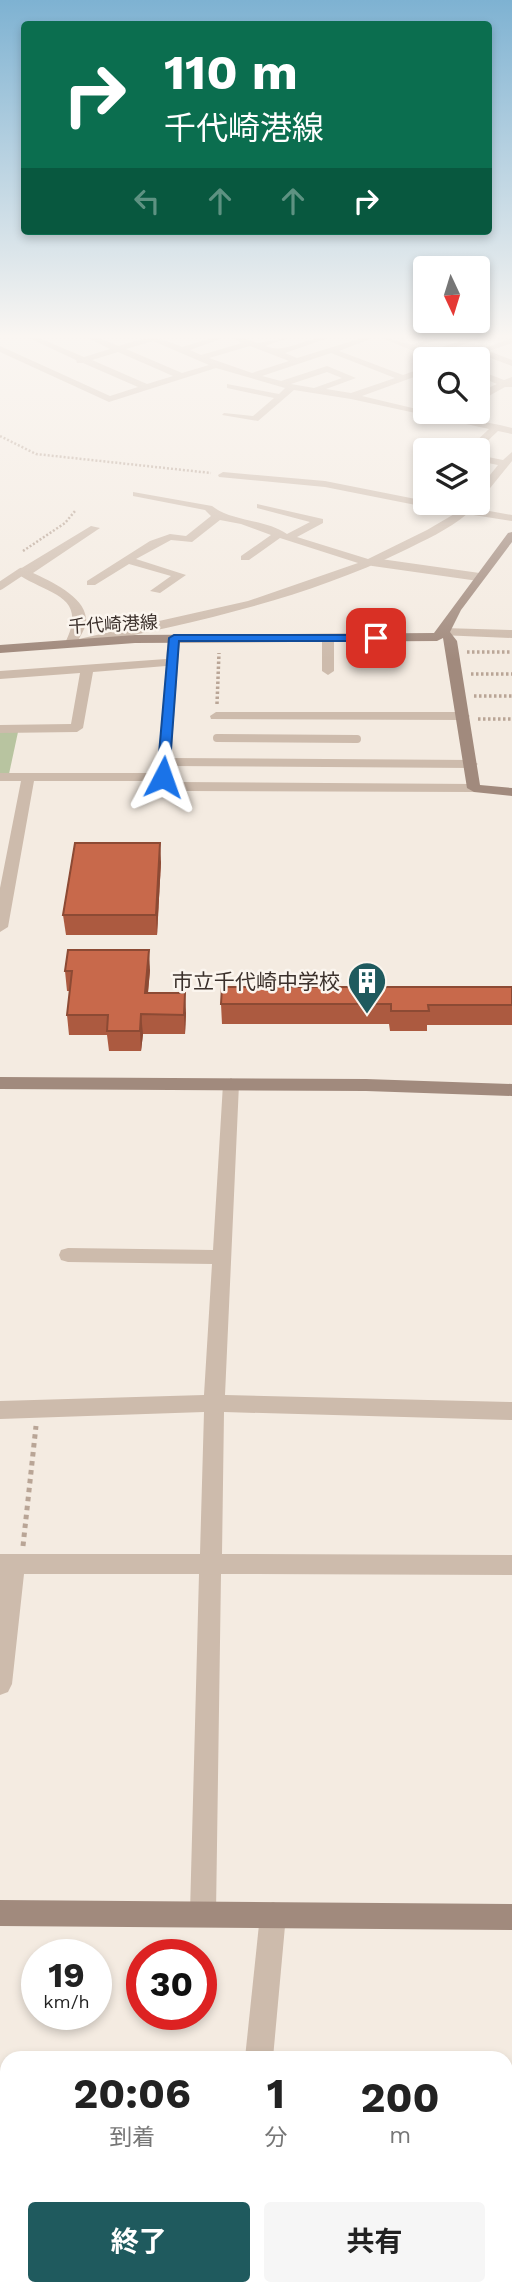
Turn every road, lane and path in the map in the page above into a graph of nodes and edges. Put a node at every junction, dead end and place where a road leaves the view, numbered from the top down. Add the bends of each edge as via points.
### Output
1 (15, 445) edge
2 (512, 455) edge
3 (490, 460) edge
4 (504, 463) junction
5 (223, 475) joint
6 (490, 481) edge
7 (137, 494) dead end
8 (413, 499) edge
9 (331, 512) dead end
10 (490, 514) edge
11 (457, 515) edge
12 (218, 516) junction
13 (512, 519) edge
14 (244, 521) junction
15 (319, 521) junction
16 (95, 528) dead end
17 (284, 535) junction
18 (512, 535) edge
19 (245, 558) dead end
20 (128, 560) junction
21 (372, 562) junction
22 (23, 572) junction
23 (480, 577) junction
24 (91, 583) dead end
25 (0, 586) edge
26 (156, 591) dead end
27 (444, 632) junction
28 (512, 634) edge
29 (174, 638) junction
30 (328, 638) junction
31 (74, 643) junction
32 (0, 649) edge
33 (453, 652) junction
34 (512, 652) edge
35 (172, 662) junction
36 (87, 668) junction
37 (328, 671) dead end
38 (457, 674) junction
39 (512, 674) edge
40 (0, 675) edge
41 (460, 696) junction
42 (512, 696) edge
43 (216, 716) dead end
44 (464, 718) junction
45 (512, 719) edge
46 (0, 729) edge
47 (217, 738) dead end
48 (357, 739) dead end
49 (164, 762) junction
50 (471, 764) junction
51 (28, 777) junction
52 (163, 777) junction
53 (0, 778) edge
54 (474, 788) junction
55 (512, 792) edge
56 (0, 927) edge
57 (0, 1083) edge
58 (231, 1084) junction
59 (512, 1090) edge
60 (68, 1255) dead end
61 (222, 1256) junction
62 (214, 1404) junction
63 (0, 1410) edge
64 (38, 1411) junction
65 (512, 1411) edge
66 (12, 1564) edge
67 (212, 1564) junction
68 (512, 1565) edge
69 (0, 1684) edge
70 (0, 1913) edge
71 (203, 1913) junction
72 (273, 1915) junction
73 (512, 1917) edge
74 (260, 2051) edge

1 - 5 path via 44,456
2 - 4 street
3 - 4 street
4 - 6 street
5 - 8 street via 325,484
7 - 12 street via 208,508
9 - 15 street
10 - 13 street
11 - 21 street
12 - 14 street
12 - 20 street via 187,540 170,537
14 - 15 street via 264,502
14 - 17 street
15 - 17 street
16 - 22 street
17 - 19 street
17 - 21 street
18 - 23 street
20 - 24 street
20 - 26 street via 180,575
21 - 23 lane
21 - 31 street via 258,604
22 - 25 lane
22 - 31 street via 55,589 80,615
23 - 27 street
27 - 28 street
27 - 30 street, 千代崎港線 via 424,638
27 - 33 street via 452,641
29 - 30 street, 千代崎港線
29 - 31 street, 千代崎港線
29 - 35 street
30 - 37 street
31 - 32 street, 千代崎港線
33 - 34 path
33 - 38 street
35 - 36 street
35 - 49 street
36 - 40 street
36 - 46 street via 77,729
38 - 39 path
38 - 41 street
41 - 42 path
41 - 44 street
43 - 44 street
44 - 45 path
44 - 50 street
47 - 48 lane
49 - 50 street
49 - 52 street
50 - 54 street
51 - 52 street
51 - 53 street
51 - 56 street
52 - 54 street via 184,787
54 - 55 street
57 - 58 street
58 - 59 street
58 - 61 street
60 - 61 street
61 - 62 street
62 - 64 street
62 - 65 street
62 - 67 street
63 - 64 street
64 - 66 path
66 - 67 street
66 - 69 street
67 - 68 street
67 - 71 street
70 - 71 street
71 - 72 street
72 - 73 street
72 - 74 street

